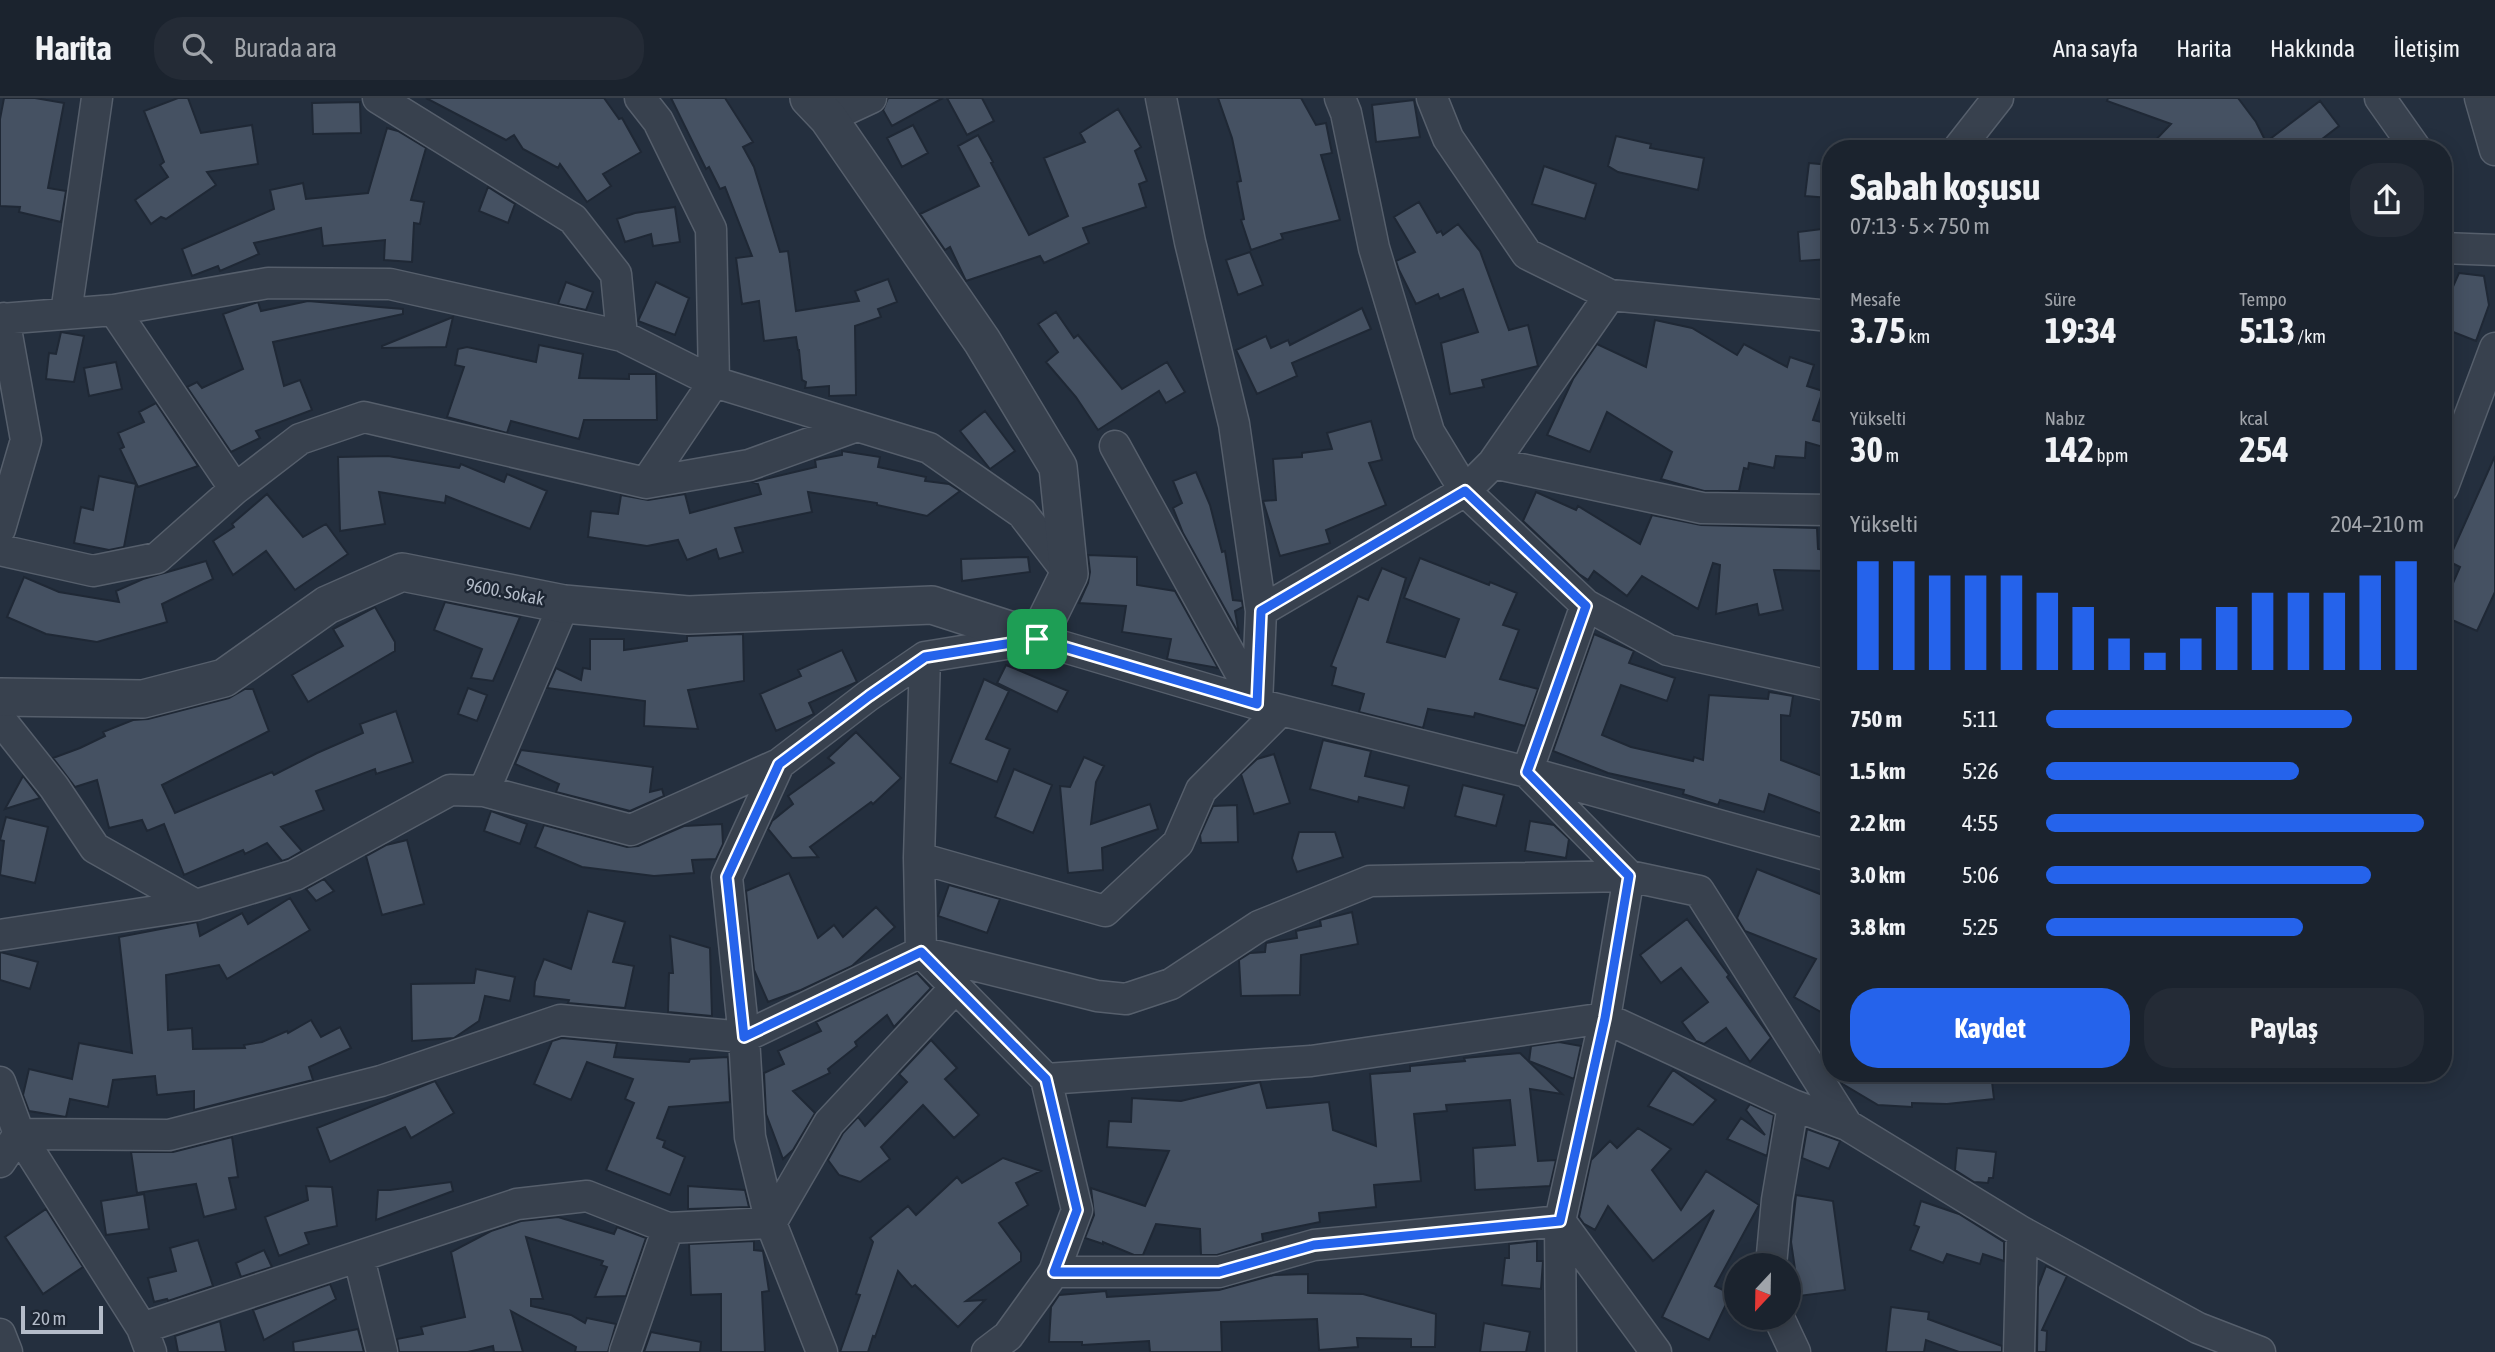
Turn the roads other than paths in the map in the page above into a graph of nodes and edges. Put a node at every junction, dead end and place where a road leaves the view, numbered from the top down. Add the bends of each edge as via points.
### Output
1 (97, 98) edge
2 (378, 98) edge
3 (640, 98) edge
4 (871, 98) edge
5 (1161, 98) edge
6 (1340, 98) edge
7 (1432, 98) edge
8 (1998, 98) edge
9 (2380, 98) edge
10 (2480, 98) edge
11 (819, 108) edge
12 (1965, 140) edge
13 (2410, 140) edge
14 (2495, 150) edge
15 (2452, 248) edge
16 (2495, 250) edge
17 (1610, 295) junction
18 (114, 310) junction
19 (66, 313) junction
20 (1822, 315) edge
21 (2, 318) edge
22 (622, 336) junction
23 (2495, 348) edge
24 (714, 382) junction
25 (858, 426) junction
26 (1115, 446) dead end
27 (2452, 448) edge
28 (1493, 463) junction
29 (646, 483) junction
30 (235, 489) junction
31 (1465, 491) junction
32 (1822, 510) edge
33 (0, 528) edge
34 (0, 550) edge
35 (1069, 574) junction
36 (564, 604) junction
37 (1586, 606) junction
38 (1261, 611) junction
39 (1037, 639) junction
40 (925, 657) junction
41 (1822, 684) edge
42 (0, 697) edge
43 (1269, 707) junction
44 (0, 719) edge
45 (779, 764) junction
46 (1527, 772) junction
47 (484, 791) junction
48 (1822, 854) edge
49 (919, 858) junction
50 (1629, 876) junction
51 (196, 905) junction
52 (0, 935) edge
53 (921, 952) junction
54 (956, 987) junction
55 (1605, 1018) junction
56 (744, 1037) junction
57 (1046, 1079) junction
58 (0, 1082) edge
59 (1793, 1105) junction
60 (1847, 1125) junction
61 (19, 1134) junction
62 (0, 1162) edge
63 (1560, 1221) junction
64 (771, 1223) junction
65 (668, 1228) junction
66 (2022, 1233) junction
67 (1772, 1253) edge
68 (359, 1258) junction
69 (1054, 1272) junction
70 (1785, 1330) edge
71 (0, 1334) edge
72 (146, 1340) edge
73 (2196, 1340) edge
74 (1008, 1348) edge
75 (7, 1352) edge
76 (382, 1352) edge
77 (625, 1352) edge
78 (822, 1352) edge
79 (1561, 1352) edge
80 (1656, 1352) edge
81 (1795, 1352) edge
82 (2019, 1352) edge
83 (2260, 1352) edge

1 - 19 street
2 - 22 street via 573,219 616,274
3 - 24 street via 658,121 711,229
4 - 11 street
5 - 38 street via 1234,424
6 - 31 street via 1374,248 1429,432
7 - 17 street via 1448,138 1527,254
8 - 12 street
9 - 13 street
10 - 14 street
11 - 35 street via 982,341 1058,467
15 - 16 street
17 - 20 street
17 - 28 street
18 - 19 street
18 - 22 street via 268,283 390,284
18 - 30 street
19 - 21 street
21 - 33 street via 26,440
22 - 24 street
23 - 27 street
24 - 25 street
24 - 29 street
25 - 29 street via 749,465
25 - 35 street via 929,448 1022,513
26 - 43 street
28 - 31 street
28 - 32 street via 1702,508
29 - 30 street via 364,417 300,439
30 - 34 street via 157,558 93,571
31 - 37 street
31 - 38 street
35 - 39 street
36 - 39 street, 9600. Sokak via 688,615 932,605
36 - 42 street, 9600. Sokak via 402,572 327,605 223,678 143,699
36 - 47 street
37 - 41 street via 1668,650
37 - 46 street
38 - 43 street
39 - 40 street
39 - 43 street
40 - 45 street
40 - 49 street
43 - 46 street
43 - 49 street via 1201,790 1178,843 1105,911
44 - 51 street via 95,848
45 - 47 street via 631,830
45 - 56 street via 727,877
46 - 48 street
46 - 50 street
47 - 51 street via 450,790 295,875
49 - 53 street
50 - 53 street via 1370,881 1259,926 1171,984 1126,999 1097,996
50 - 55 street
50 - 60 street via 1699,891
51 - 52 street
53 - 54 street
53 - 56 street
54 - 57 street
54 - 64 street via 829,1123
55 - 57 street via 1311,1061
55 - 59 street
55 - 63 street
56 - 61 street via 560,1020 381,1081 169,1135
56 - 64 street via 750,1137
57 - 69 street via 1077,1210
58 - 61 street
59 - 60 street
59 - 67 street
60 - 66 street
61 - 62 street
61 - 72 street
63 - 69 street via 1314,1245 1219,1272
63 - 79 street
63 - 80 street
64 - 65 street
64 - 78 street
65 - 68 street via 587,1196 517,1203
65 - 77 street
66 - 73 street
66 - 82 street
68 - 72 street
68 - 76 street
69 - 74 street
70 - 81 street
71 - 75 street
73 - 83 street

